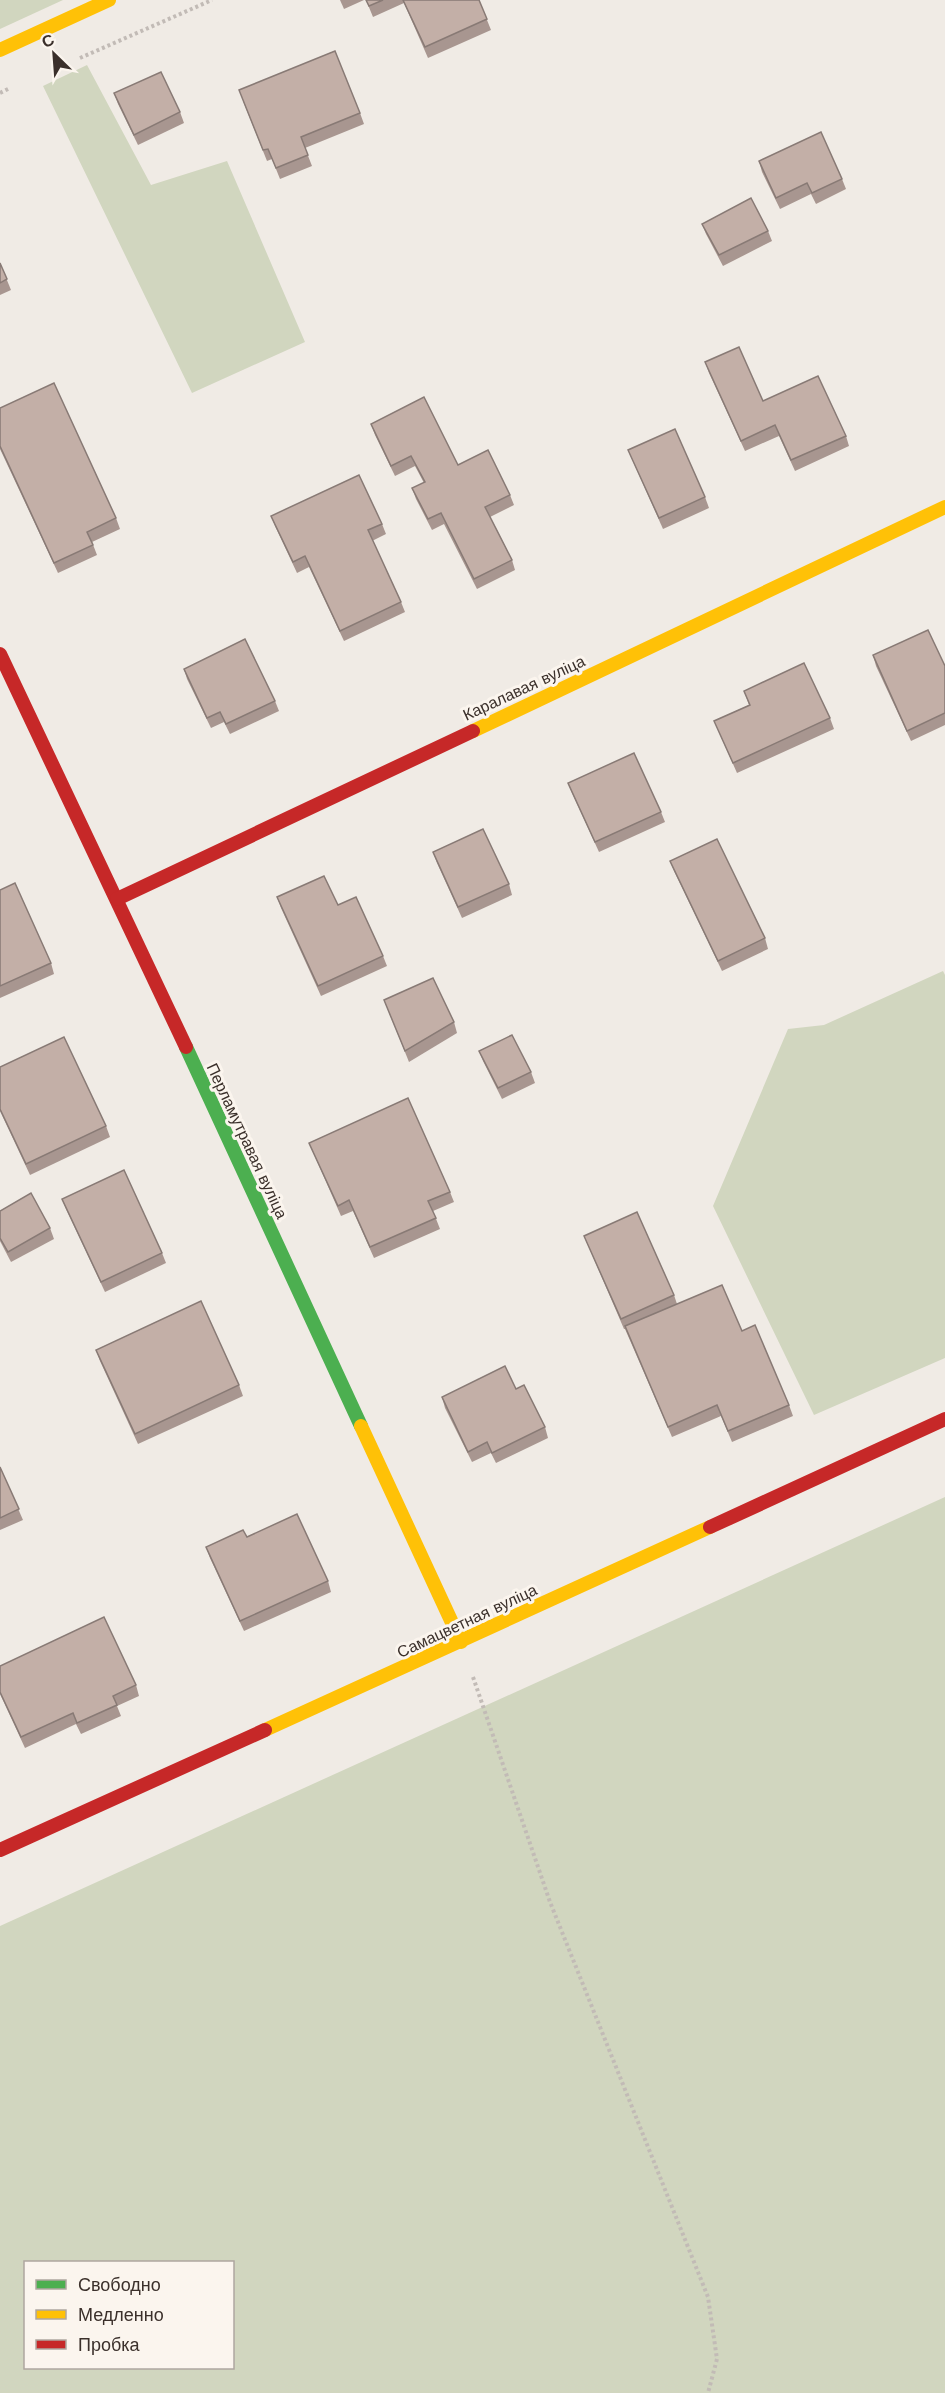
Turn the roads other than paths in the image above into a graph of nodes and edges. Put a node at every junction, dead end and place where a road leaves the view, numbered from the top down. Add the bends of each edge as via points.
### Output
1 (110, 0) edge
2 (0, 50) edge
3 (945, 507) edge
4 (0, 654) edge
5 (117, 899) junction
6 (945, 1419) edge
7 (461, 1642) junction
8 (0, 1850) edge

1 - 2 street
3 - 5 street, Каралавая вуліца
4 - 5 street, Перламутравая вуліца
5 - 7 street, Перламутравая вуліца
6 - 7 street, Самацветная вуліца
7 - 8 street, Самацветная вуліца

